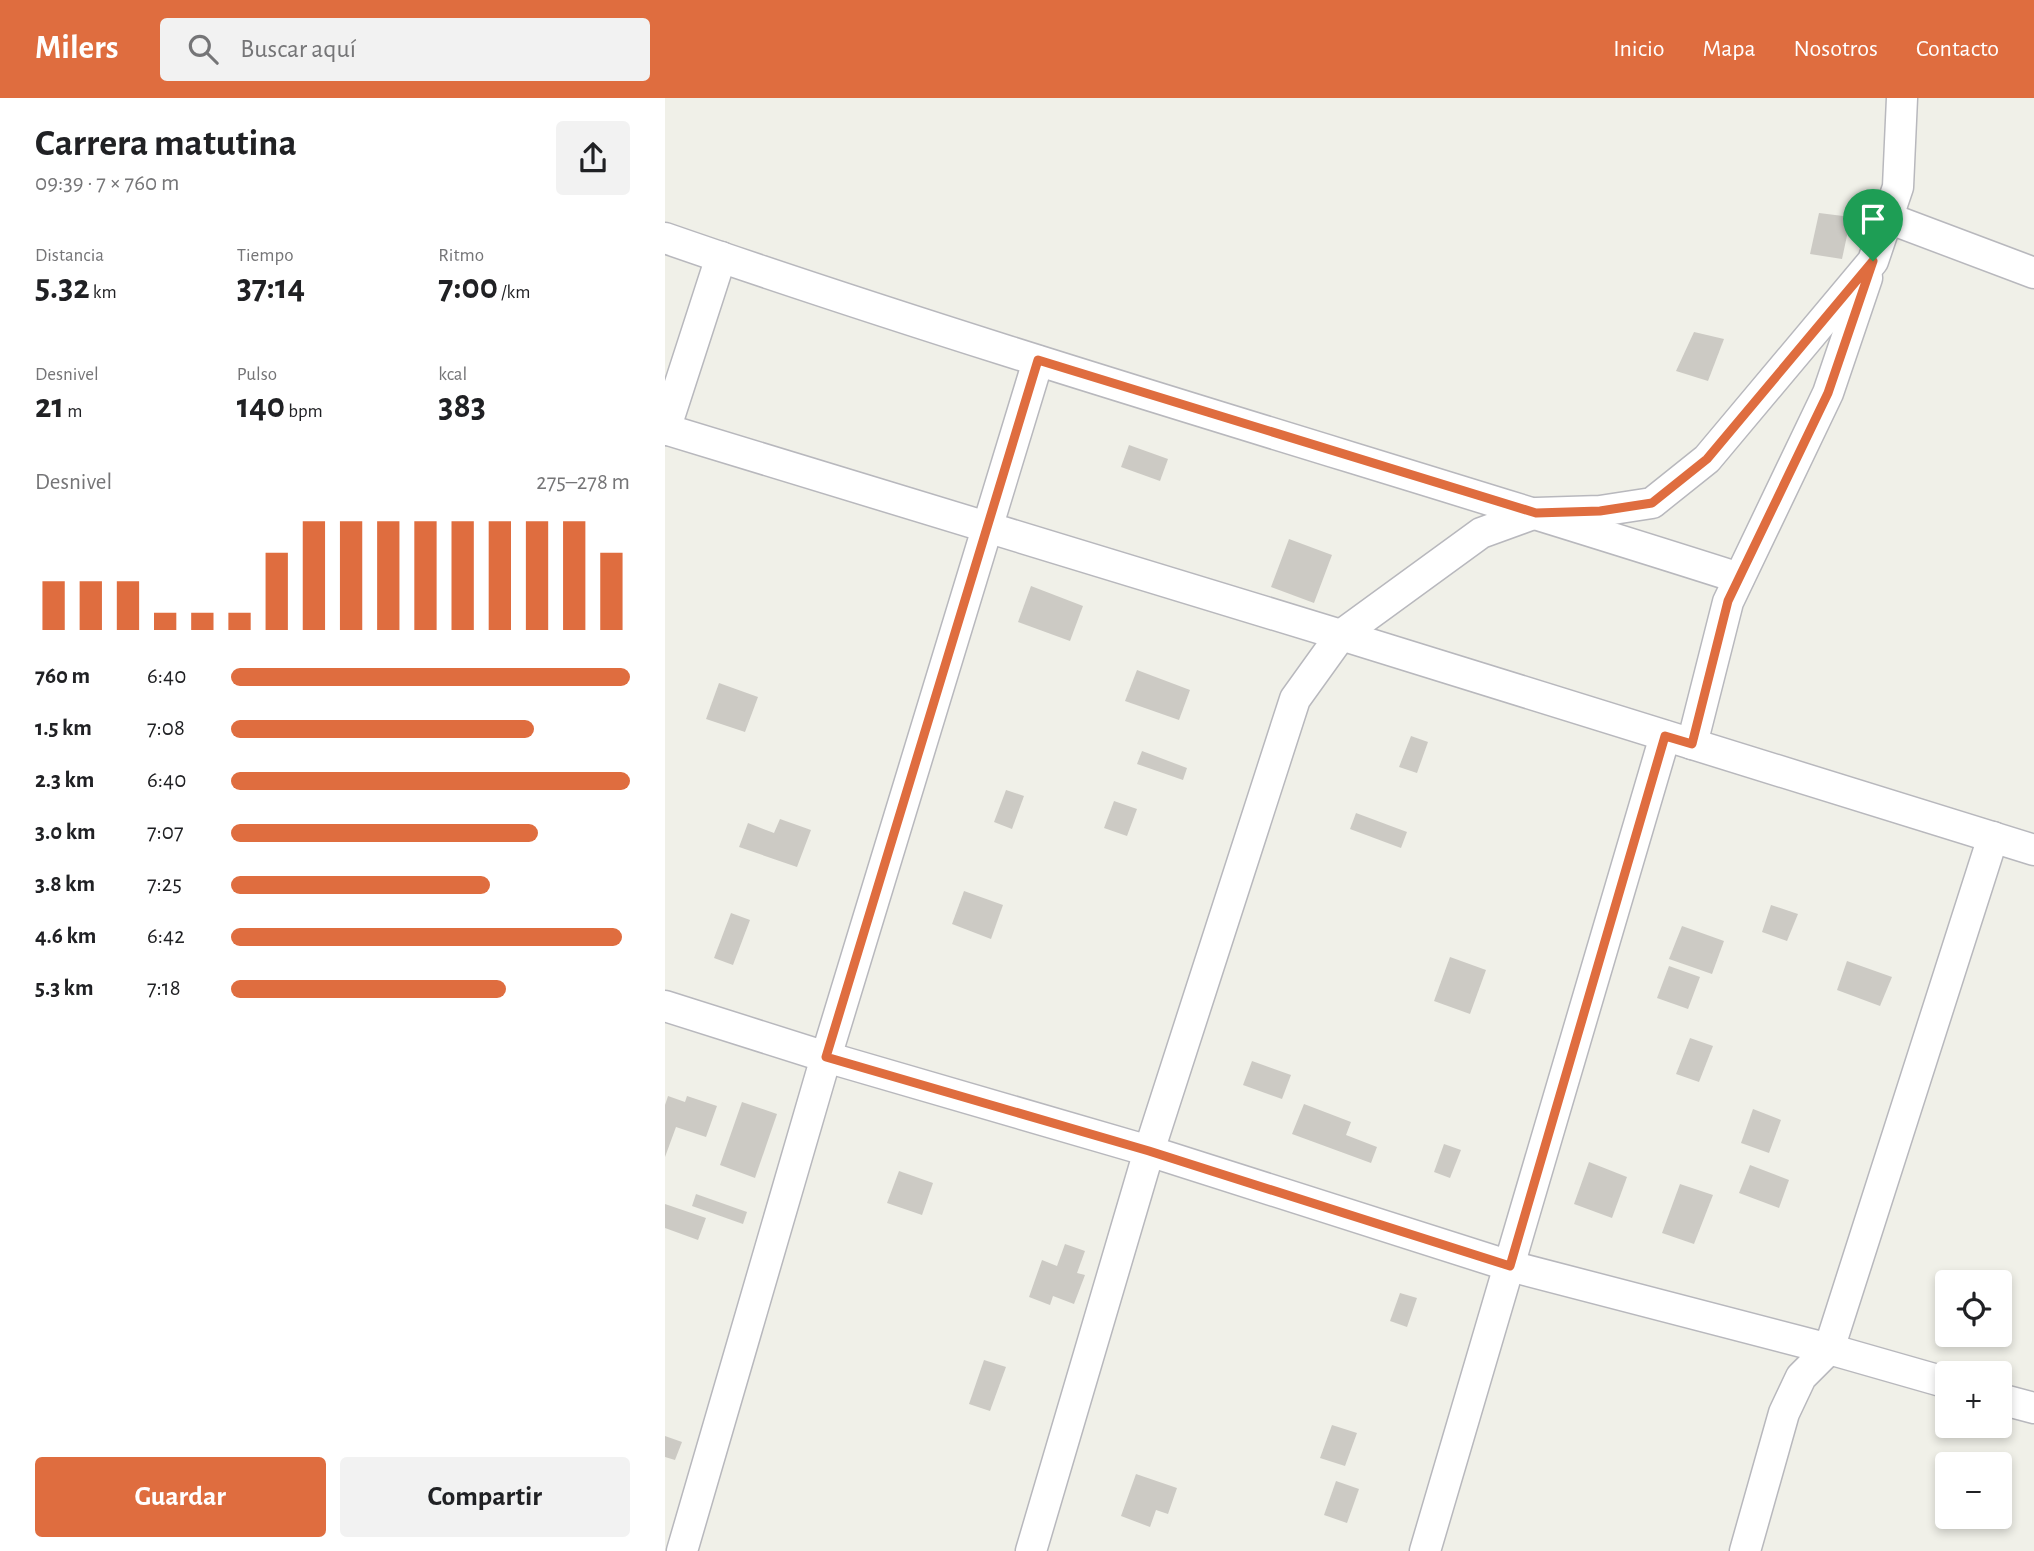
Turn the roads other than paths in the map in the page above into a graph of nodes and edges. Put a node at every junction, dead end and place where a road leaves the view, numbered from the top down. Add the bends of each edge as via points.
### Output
1 (1902, 98) edge
2 (1888, 218) junction
3 (665, 238) edge
4 (721, 257) junction
5 (1873, 261) junction
6 (2034, 273) edge
7 (1038, 360) junction
8 (665, 429) edge
9 (1536, 513) junction
10 (987, 527) junction
11 (1739, 578) junction
12 (1341, 635) junction
13 (1679, 740) junction
14 (1993, 837) junction
15 (2034, 850) edge
16 (665, 1006) edge
17 (826, 1057) junction
18 (1149, 1151) junction
19 (1510, 1266) junction
20 (1829, 1349) junction
21 (1935, 1380) edge
22 (2012, 1402) edge
23 (2034, 1408) edge
24 (682, 1551) edge
25 (1031, 1551) edge
26 (1425, 1551) edge
27 (1745, 1551) edge

1 - 2 street via 1898,187
2 - 5 street
2 - 6 street
3 - 4 street
4 - 7 street
4 - 8 street
5 - 9 street via 1707,459 1652,503 1600,511
5 - 11 street via 1828,393
7 - 9 street
7 - 10 street
8 - 10 street
9 - 11 street
9 - 12 street via 1481,533
10 - 12 street
10 - 17 street
11 - 13 street
12 - 13 street
12 - 18 street via 1295,699
13 - 14 street
13 - 19 street
14 - 15 street
14 - 20 street
16 - 17 street
17 - 18 street
17 - 24 street
18 - 19 street
18 - 25 street
19 - 20 street
19 - 26 street
20 - 21 street
20 - 27 street via 1801,1377 1784,1412
22 - 23 street

